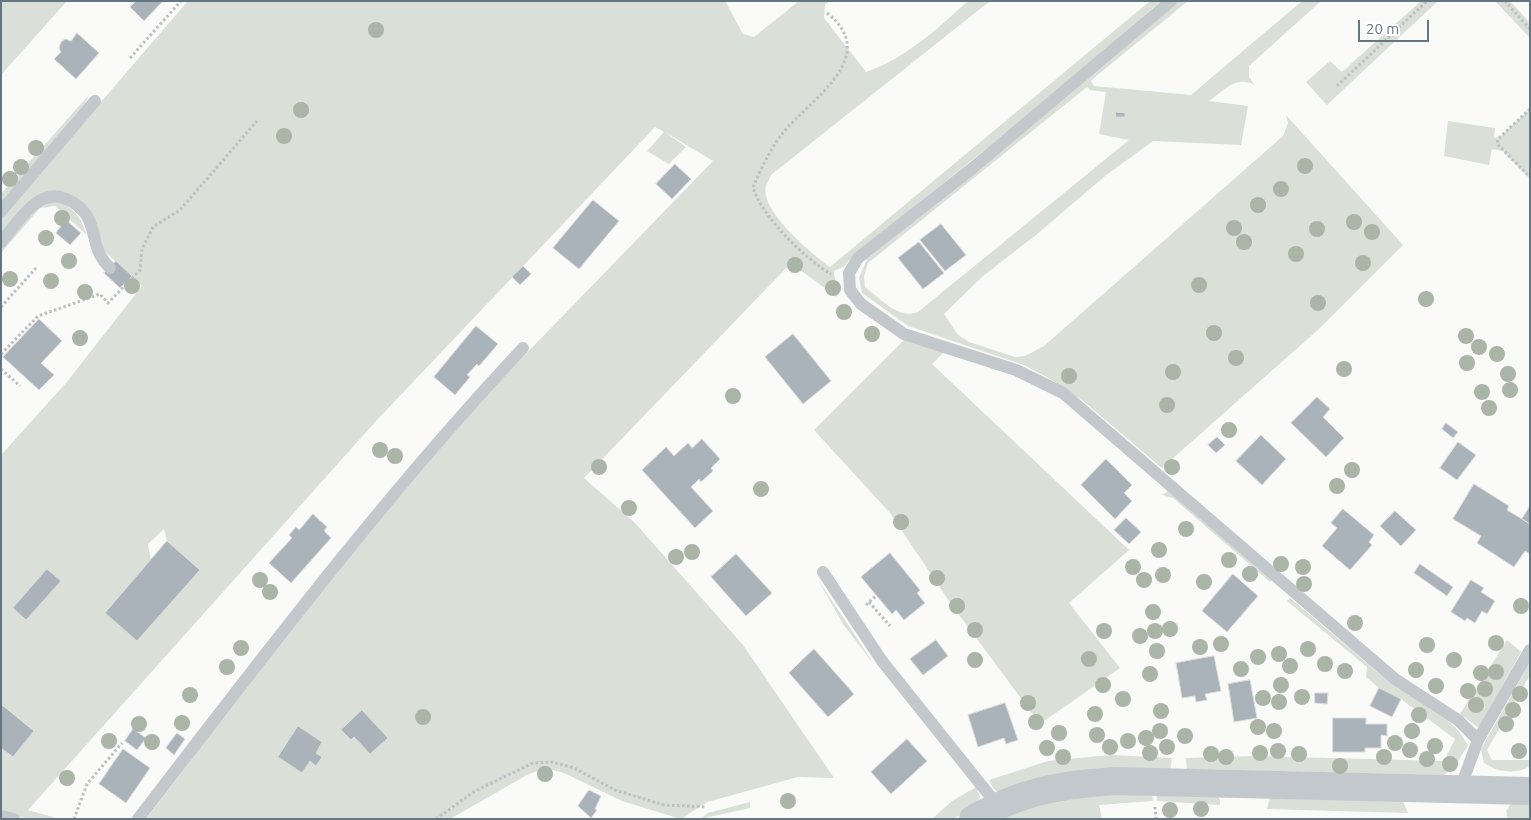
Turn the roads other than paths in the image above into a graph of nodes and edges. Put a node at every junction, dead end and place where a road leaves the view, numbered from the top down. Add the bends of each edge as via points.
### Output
1 (1171, 1) edge
2 (95, 101) dead end
3 (1, 211) edge
4 (1, 242) edge
5 (110, 268) dead end
6 (523, 348) dead end
7 (823, 572) dead end
8 (1530, 650) edge
9 (1478, 740) junction
10 (1460, 789) junction
11 (1530, 791) edge
12 (998, 806) junction
13 (1, 816) edge
14 (14, 819) edge
15 (138, 819) edge
16 (973, 819) edge

1 - 9 lane via 974,167 858,258 849,273 850,290 861,304 904,334 1016,370 1063,393 1395,679 1458,720
2 - 3 lane
4 - 5 lane via 34,204 47,197 61,196 86,215 96,252
6 - 15 lane via 468,407 313,592
7 - 12 lane via 882,661
8 - 9 lane
9 - 10 lane
10 - 11 street
10 - 12 street via 1114,782 1067,785 1033,792
12 - 16 street
13 - 14 lane

